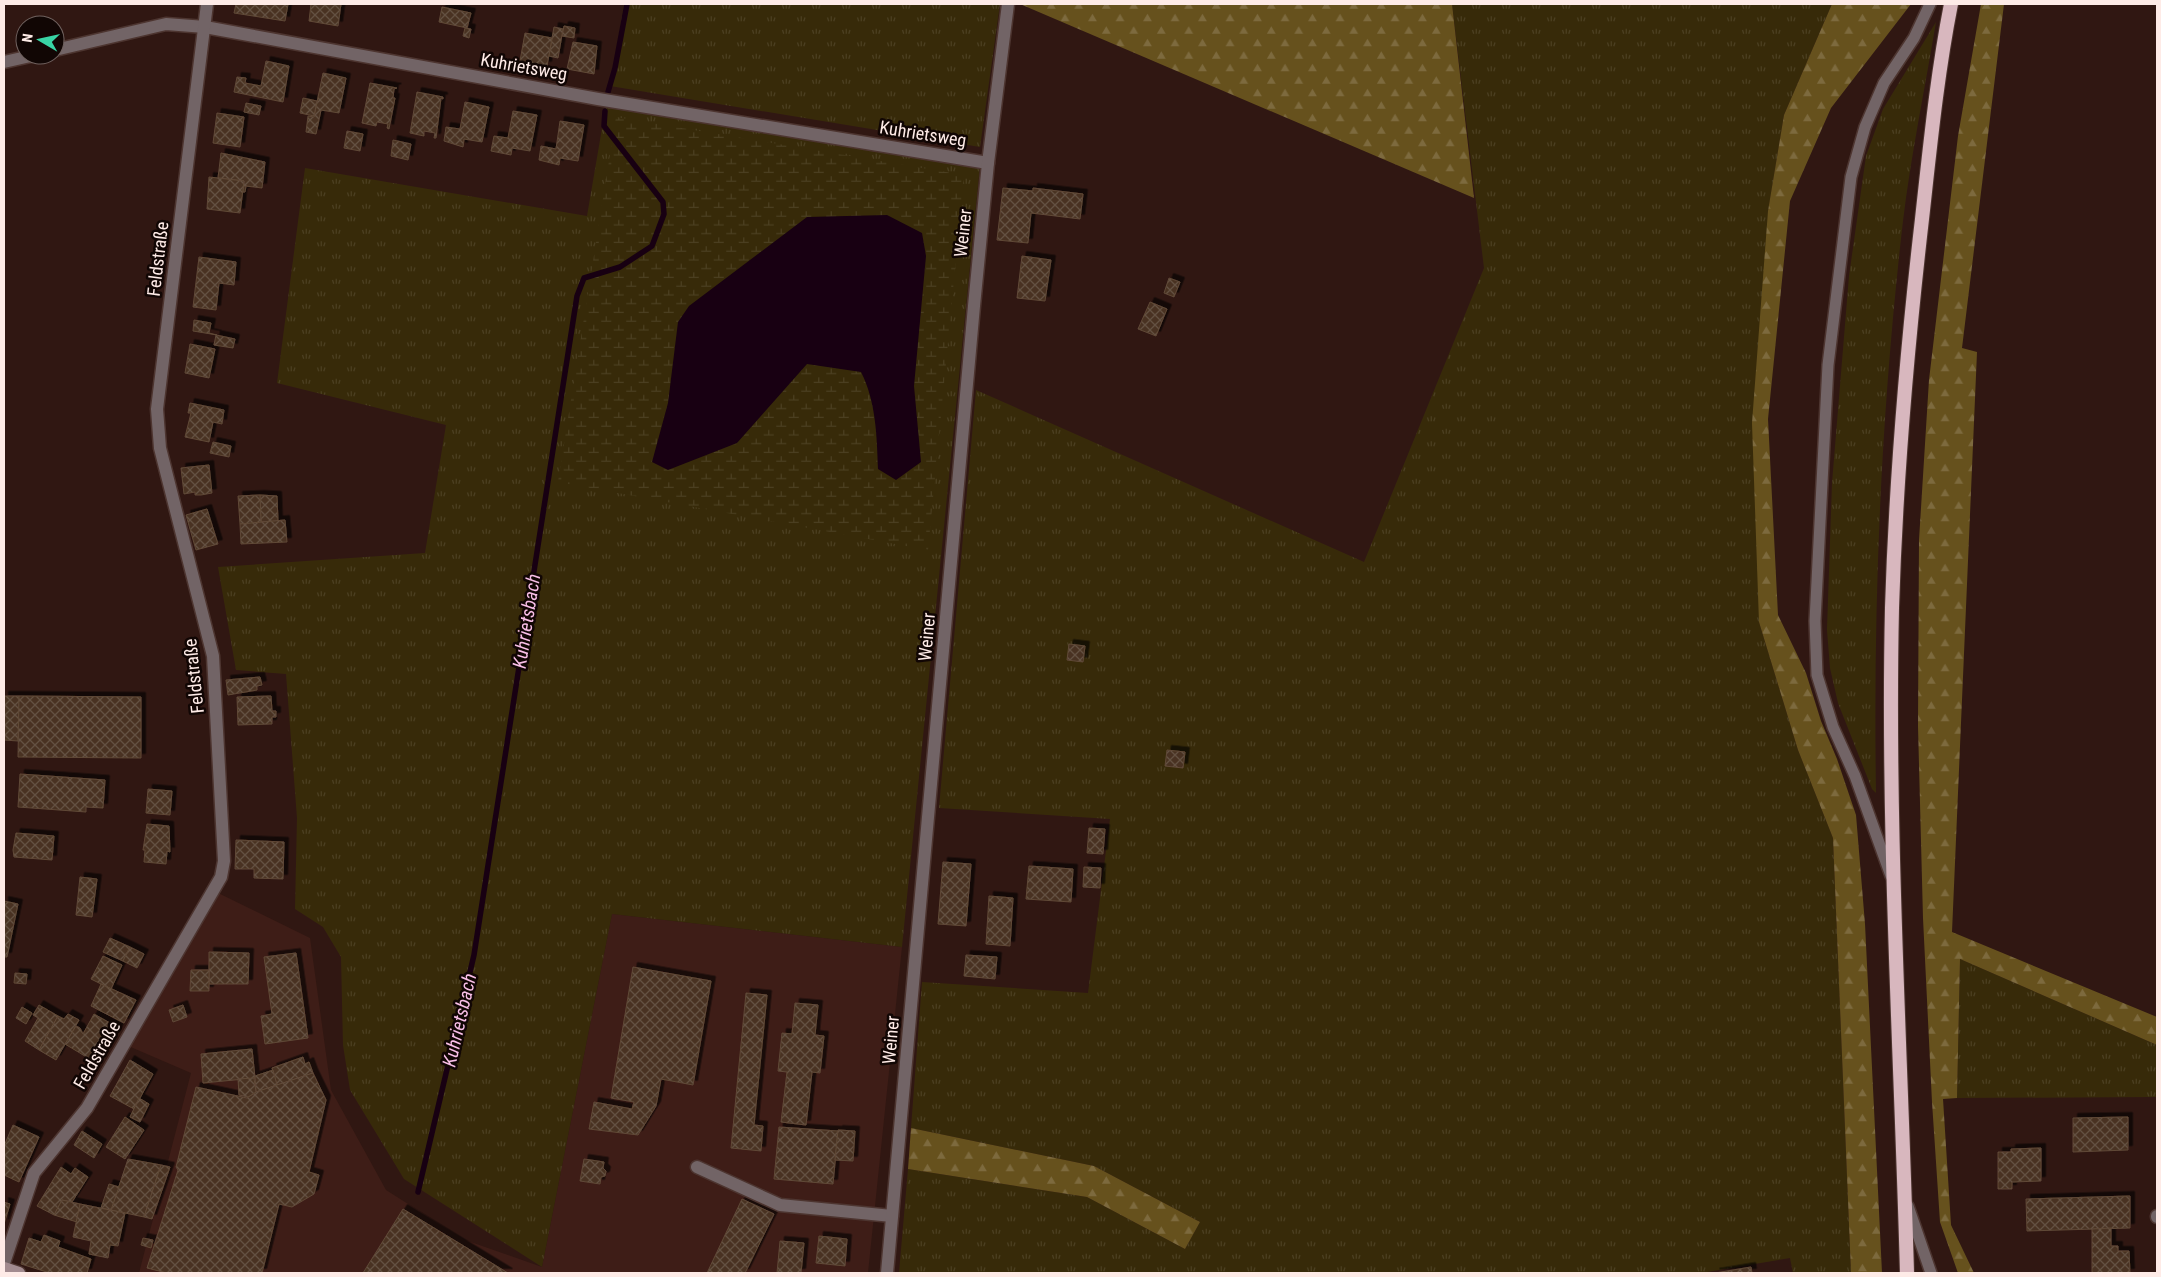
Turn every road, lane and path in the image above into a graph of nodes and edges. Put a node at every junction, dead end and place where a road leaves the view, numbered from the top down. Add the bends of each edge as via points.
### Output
1 (208, 4) edge
2 (1008, 4) edge
3 (1930, 4) edge
4 (1950, 4) edge
5 (205, 27) junction
6 (65, 48) edge
7 (988, 163) junction
8 (1893, 881) junction
9 (698, 1167) dead end
10 (1905, 1198) junction
11 (892, 1216) junction
12 (4, 1263) edge
13 (4, 1268) edge
14 (19, 1273) edge
15 (887, 1273) edge
16 (1907, 1273) edge
17 (1931, 1273) edge

1 - 5 street, Feldstraße
2 - 7 street, Weiner
3 - 8 lane via 1914,38 1884,82 1864,127 1851,177 1828,365 1815,621 1818,675 1833,727 1855,776
4 - 8 highway via 1941,50 1917,259 1898,465 1892,628
5 - 6 street, Kuhrietsweg via 166,24
5 - 7 street, Kuhrietsweg via 598,99
5 - 12 street, Feldstraße via 157,409 160,448 213,656 224,861 221,877 87,1108 34,1173
7 - 11 street, Weiner
8 - 10 highway
9 - 11 street via 780,1205
10 - 16 highway
10 - 17 lane
11 - 15 street, Weiner
13 - 14 main road

